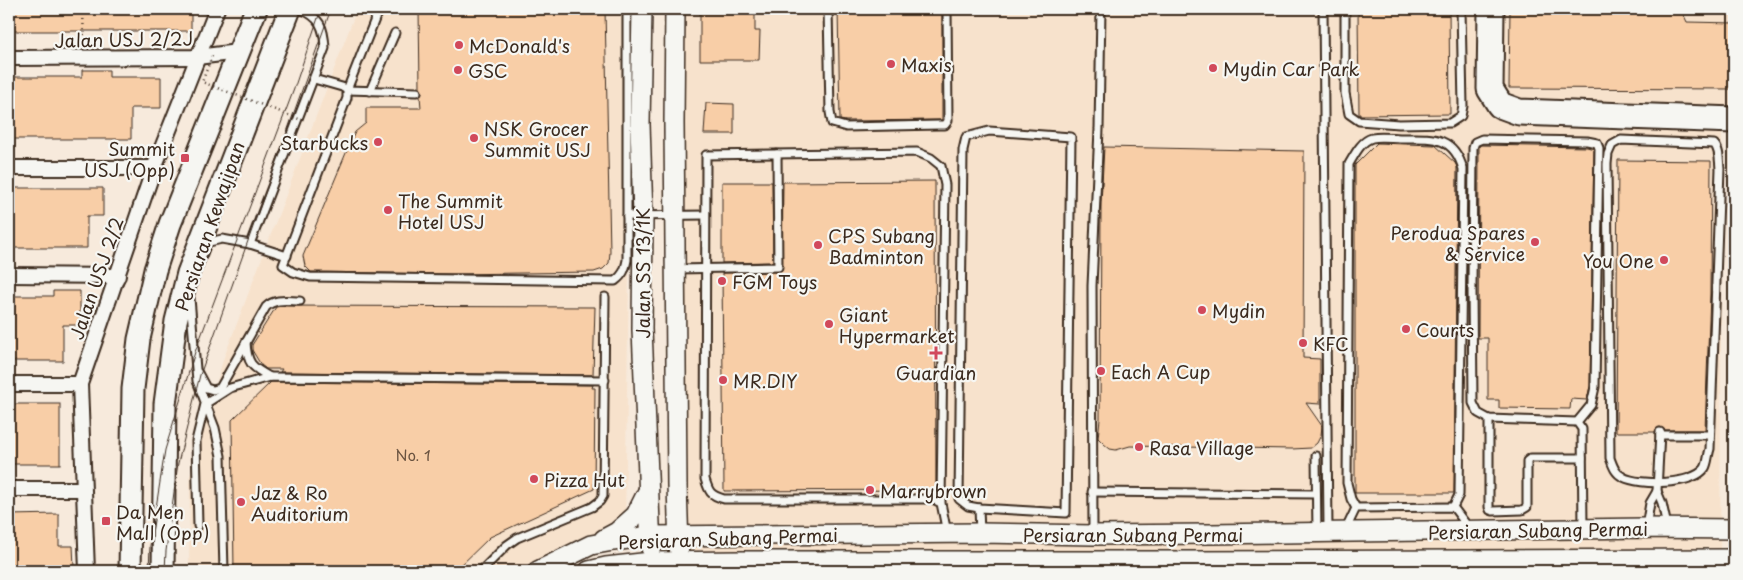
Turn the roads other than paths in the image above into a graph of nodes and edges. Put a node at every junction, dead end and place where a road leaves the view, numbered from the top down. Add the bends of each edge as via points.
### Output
1 (217, 9) edge
2 (256, 9) edge
3 (290, 9) edge
4 (300, 9) edge
5 (379, 9) edge
6 (627, 9) edge
7 (642, 9) edge
8 (675, 9) edge
9 (828, 9) edge
10 (947, 9) edge
11 (1101, 9) edge
12 (1323, 9) edge
13 (1345, 9) edge
14 (1461, 9) edge
15 (1491, 9) edge
16 (395, 32) dead end
17 (238, 52) junction
18 (197, 57) junction
19 (9, 58) edge
20 (314, 78) junction
21 (347, 90) junction
22 (370, 91) junction
23 (417, 92) dead end
24 (1734, 120) edge
25 (777, 154) junction
26 (9, 168) edge
27 (154, 168) junction
28 (675, 215) junction
29 (705, 215) junction
30 (635, 216) junction
31 (200, 244) junction
32 (250, 244) junction
33 (287, 256) junction
34 (705, 268) junction
35 (676, 269) junction
36 (188, 273) junction
37 (9, 275) edge
38 (118, 276) junction
39 (605, 297) dead end
40 (300, 301) dead end
41 (246, 342) junction
42 (195, 369) junction
43 (270, 377) junction
44 (604, 380) junction
45 (9, 384) edge
46 (80, 384) junction
47 (205, 404) junction
48 (1489, 419) junction
49 (1577, 422) junction
50 (1710, 435) junction
51 (1316, 456) dead end
52 (1582, 458) junction
53 (1658, 482) junction
54 (9, 489) edge
55 (82, 489) junction
56 (648, 490) junction
57 (1657, 491) junction
58 (1092, 492) junction
59 (1316, 494) junction
60 (940, 503) junction
61 (1453, 507) junction
62 (979, 508) junction
63 (1356, 508) junction
64 (198, 526) dead end
65 (1646, 528) junction
66 (1668, 528) junction
67 (1583, 529) junction
68 (1715, 529) junction
69 (1734, 529) edge
70 (1472, 531) junction
71 (1330, 532) junction
72 (947, 533) junction
73 (980, 533) junction
74 (1093, 535) junction
75 (651, 536) junction
76 (679, 536) junction
77 (1734, 544) edge
78 (591, 545) junction
79 (1710, 559) junction
80 (1734, 559) edge
81 (742, 560) junction
82 (680, 566) edge
83 (867, 566) edge
84 (1063, 566) edge
85 (1192, 566) edge
86 (1332, 566) edge
87 (652, 567) edge
88 (87, 571) edge
89 (130, 571) edge
90 (163, 571) edge
91 (224, 571) edge
92 (481, 571) edge
93 (538, 571) edge
94 (594, 571) edge
95 (716, 571) edge
96 (1727, 571) edge

1 - 18 street, Jalan USJ 2/2
2 - 17 main road, Persiaran Kewajipan
3 - 31 main road, Persiaran Kewajipan
4 - 20 lane via 316,18 325,37 326,48
5 - 21 lane
6 - 30 lane
7 - 30 main road, Jalan SS 13/1K
8 - 28 main road, Jalan SS 13/1K
9 - 10 lane via 830,112 832,123 846,127 945,124 948,121
11 - 58 lane via 1092,286
12 - 71 lane
13 - 14 lane via 1345,93 1349,114 1360,121 1399,124 1450,123 1461,116
15 - 24 highway via 1490,89 1500,106 1518,112
16 - 22 lane
17 - 18 street, Jalan USJ 2/2J
17 - 89 main road, Persiaran Kewajipan via 170,224 155,270 139,339 133,389
18 - 19 street, Jalan USJ 2/2J
18 - 27 street, Jalan USJ 2/2
20 - 21 lane
20 - 32 lane
21 - 22 lane
21 - 33 lane via 345,106
22 - 23 lane
25 - 29 lane via 706,155
25 - 34 lane via 778,267
25 - 60 lane via 917,152 941,166 945,185
26 - 27 street
27 - 38 street, Jalan USJ 2/2
28 - 29 lane
28 - 30 lane
28 - 35 main road, Jalan SS 13/1K
29 - 34 lane
30 - 33 lane via 625,270 615,281 310,277 283,265
30 - 56 main road, Jalan SS 13/1K
31 - 32 lane via 222,240
31 - 36 main road, Persiaran Kewajipan
32 - 33 lane
34 - 35 lane
34 - 60 lane via 705,478 712,495 724,499 933,498
35 - 76 main road, Jalan SS 13/1K
36 - 42 lane
36 - 90 main road, Persiaran Kewajipan via 176,321 165,404
37 - 38 street
38 - 46 street, Jalan USJ 2/2
39 - 44 lane
40 - 41 lane via 271,302
41 - 42 lane via 220,388 206,388
41 - 43 lane via 252,365
42 - 47 lane
43 - 44 lane
43 - 47 lane via 230,388
44 - 92 lane via 604,487 600,501 517,538
45 - 46 street
46 - 55 street, Jalan USJ 2/2
47 - 64 lane via 196,441
47 - 91 lane via 221,456
48 - 49 lane
48 - 49 lane via 1478,412 1474,403 1475,142 1482,139 1587,141 1596,143 1599,148 1595,388 1591,405
48 - 52 lane via 1490,510 1522,510 1527,507 1527,461 1531,458
49 - 52 lane via 1582,429
50 - 53 lane via 1705,468 1684,480
50 - 53 lane via 1660,434
50 - 53 lane via 1720,169 1717,147 1714,144 1621,140 1612,145 1607,164 1610,458 1613,468 1623,477
51 - 59 lane
52 - 67 lane
53 - 57 lane
54 - 55 street
55 - 88 street, Jalan USJ 2/2
56 - 75 main road, Jalan SS 13/1K
56 - 78 main road via 636,516 617,532
57 - 65 lane via 1650,503
57 - 66 lane
58 - 59 lane
58 - 74 lane
59 - 71 lane
60 - 72 lane
61 - 63 lane
61 - 63 lane via 1459,495 1463,169 1459,156 1449,144 1435,138 1372,138 1362,144 1350,164 1347,483
61 - 70 lane
62 - 62 lane via 968,506 960,498 963,150 966,137 989,132 1071,137 1066,513
62 - 73 lane
63 - 71 lane
65 - 66 main road, Persiaran Subang Permai
65 - 67 main road, Persiaran Subang Permai
66 - 68 main road, Persiaran Subang Permai
67 - 70 main road, Persiaran Subang Permai
68 - 69 main road, Persiaran Subang Permai
68 - 77 main road
70 - 71 main road, Persiaran Subang Permai
71 - 74 main road, Persiaran Subang Permai
72 - 73 main road, Persiaran Subang Permai
72 - 76 main road, Persiaran Subang Permai
73 - 74 main road, Persiaran Subang Permai
75 - 76 main road, Persiaran Subang Permai
75 - 78 main road, Persiaran Subang Permai
75 - 87 main road, Jalan SS 13/1K
76 - 82 main road, Jalan SS 13/1K
78 - 93 main road, Persiaran Subang Permai
79 - 80 main road, Persiaran Subang Permai
79 - 86 main road, Persiaran Subang Permai
79 - 96 main road
81 - 82 main road, Persiaran Subang Permai
81 - 83 main road, Persiaran Subang Permai
81 - 95 main road
82 - 87 main road, Persiaran Subang Permai
83 - 84 main road, Persiaran Subang Permai
84 - 85 main road, Persiaran Subang Permai
85 - 86 main road, Persiaran Subang Permai
87 - 94 main road, Persiaran Subang Permai via 606,567

